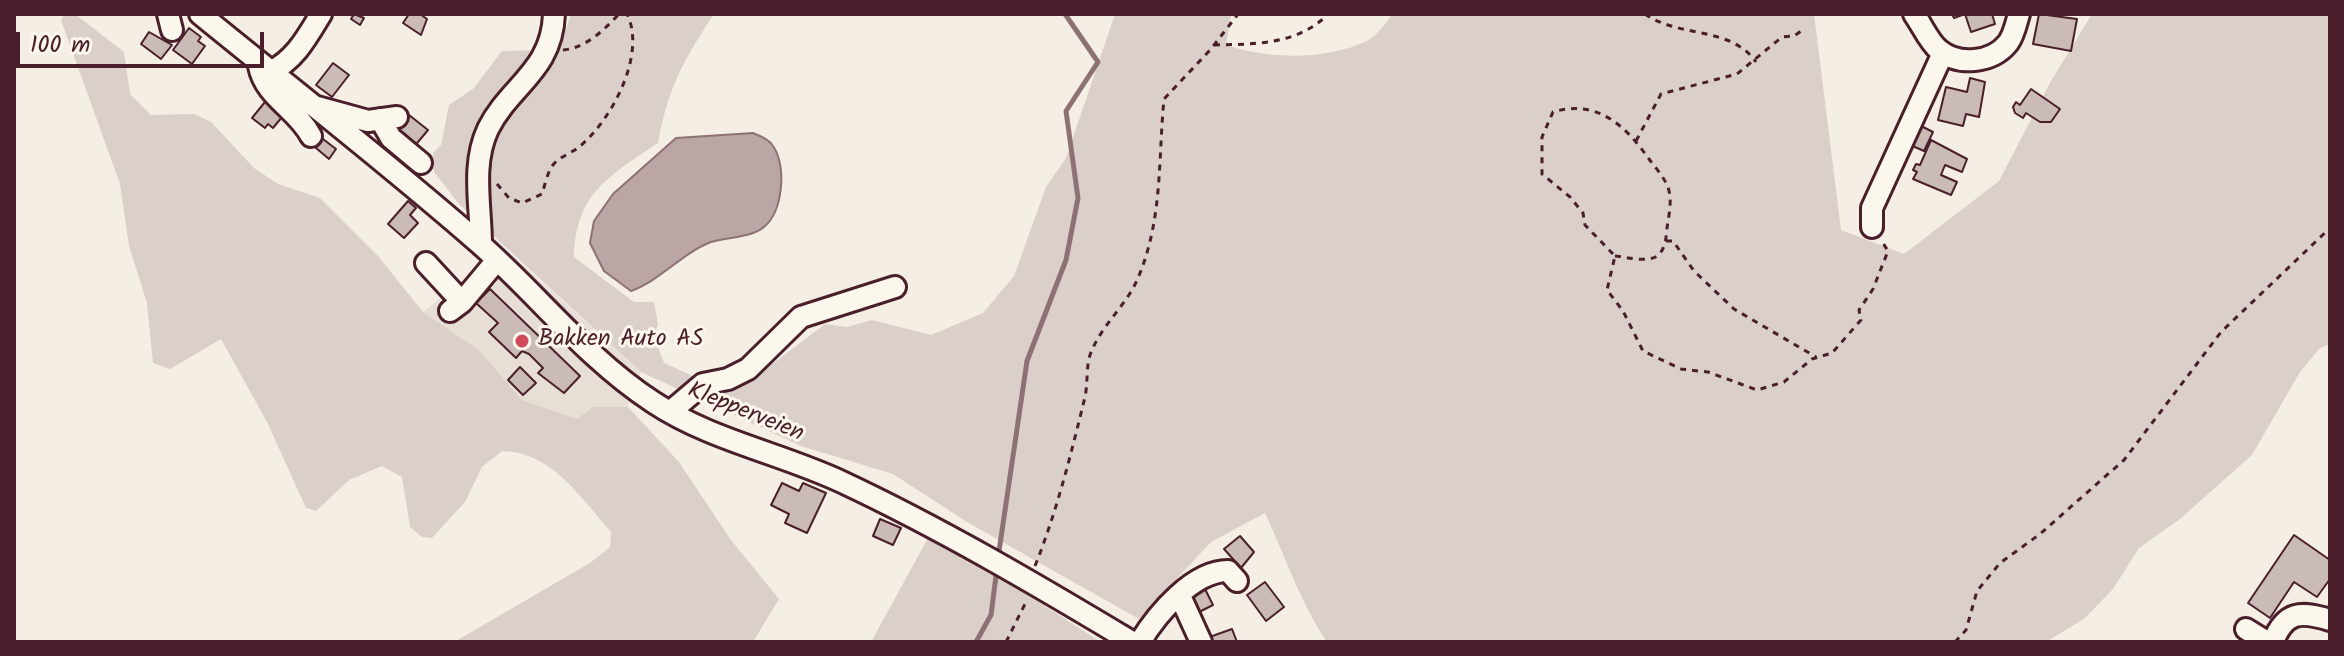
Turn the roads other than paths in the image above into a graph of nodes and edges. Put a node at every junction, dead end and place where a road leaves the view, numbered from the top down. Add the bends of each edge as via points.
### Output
1 (200, 14) edge
2 (321, 14) edge
3 (554, 14) edge
4 (1914, 14) edge
5 (2019, 14) edge
6 (1943, 53) junction
7 (264, 67) junction
8 (313, 106) junction
9 (311, 136) dead end
10 (421, 163) dead end
11 (1872, 227) road end
12 (481, 245) junction
13 (497, 260) junction
14 (426, 263) dead end
15 (895, 287) dead end
16 (670, 412) junction
17 (1237, 581) dead end
18 (1180, 596) junction
19 (2330, 620) edge
20 (2246, 629) dead end
21 (1132, 642) edge
22 (1140, 642) edge
23 (1201, 642) edge
24 (2270, 642) edge

1 - 7 street, Klepperveien
2 - 7 street via 285,65
3 - 12 street via 548,48 496,115 479,154
4 - 6 street
5 - 6 street via 2000,51 1970,61
6 - 11 street via 1876,198
7 - 8 street, Klepperveien
7 - 9 street via 261,79 300,117
8 - 10 street via 368,121 388,118 391,138
8 - 12 street, Klepperveien
12 - 13 street, Klepperveien
13 - 14 street via 456,306
13 - 16 street, Klepperveien via 620,378
15 - 16 street via 801,317 748,369 703,384
16 - 21 street, Klepperveien via 915,517
17 - 18 street via 1228,571 1214,571
18 - 22 street
18 - 23 street
19 - 24 street via 2308,612 2294,614
20 - 24 street

